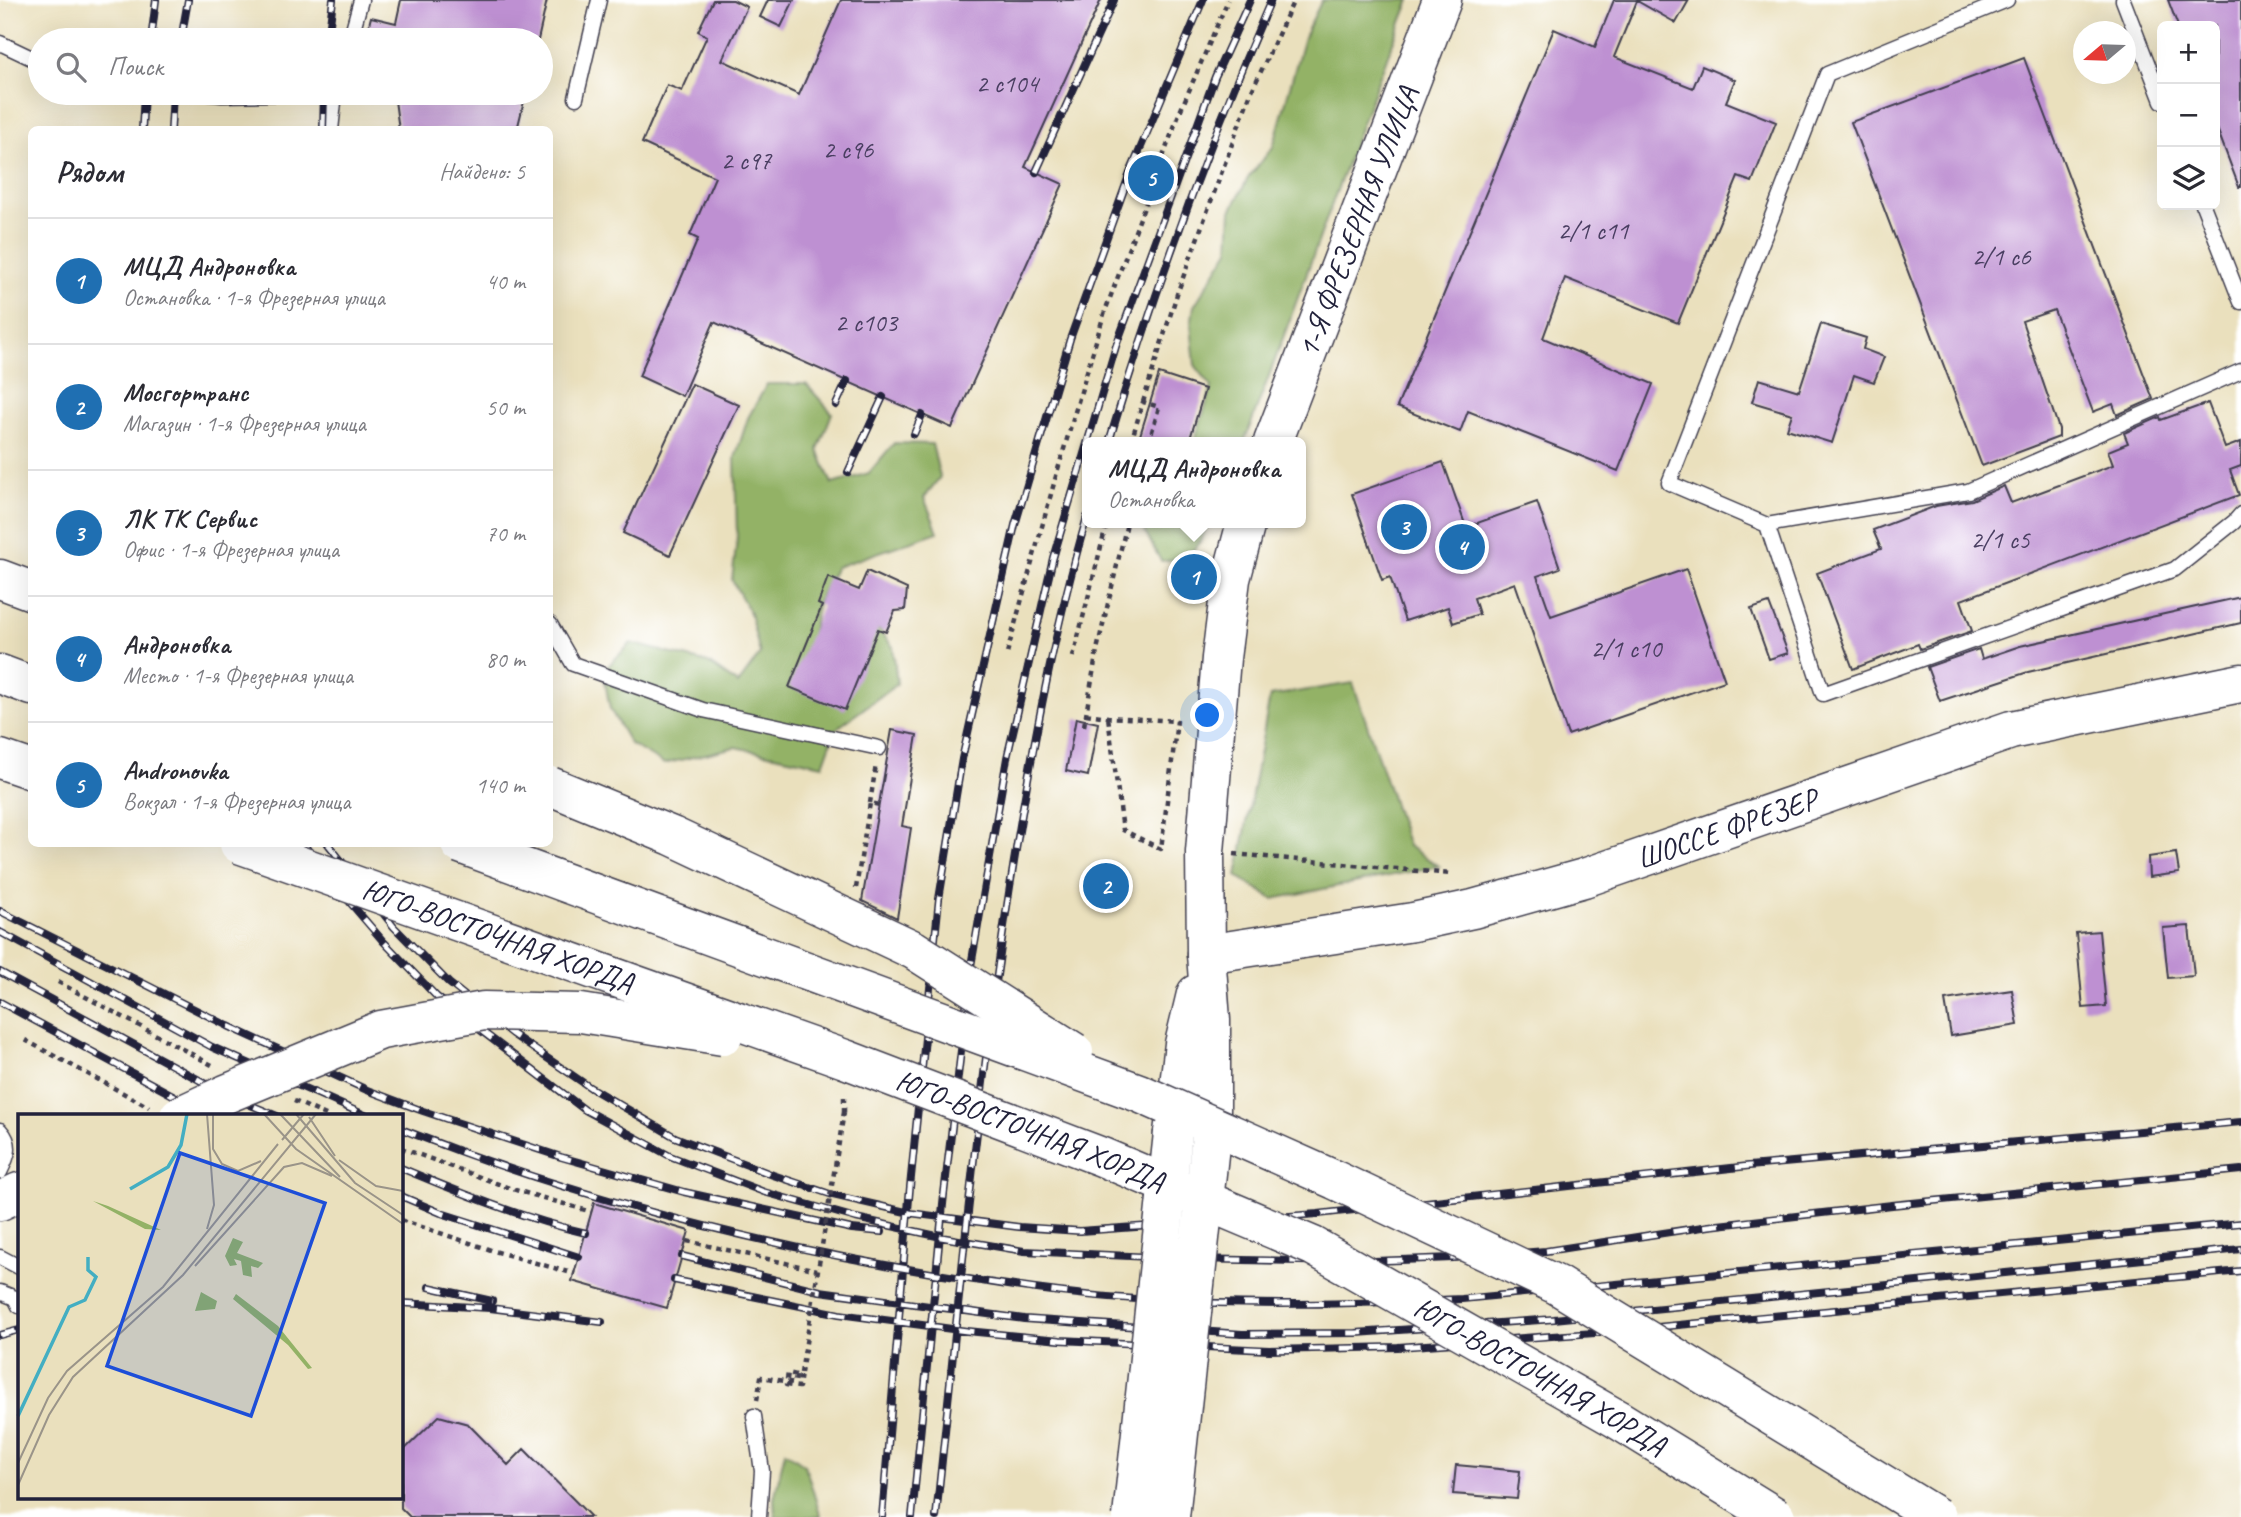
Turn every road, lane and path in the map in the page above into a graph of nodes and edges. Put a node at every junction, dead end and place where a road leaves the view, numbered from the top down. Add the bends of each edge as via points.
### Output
1 (361, 0) edge
2 (600, 0) edge
3 (1228, 0) edge
4 (1294, 0) edge
5 (1442, 0) edge
6 (2007, 0) edge
7 (2123, 0) edge
8 (353, 28) edge
9 (0, 43) edge
10 (28, 56) edge
11 (2157, 88) edge
12 (576, 98) dead end
13 (334, 105) edge
14 (331, 126) edge
15 (2205, 210) edge
16 (2241, 302) edge
17 (2241, 371) edge
18 (1143, 402) junction
19 (1132, 437) edge
20 (1151, 437) edge
21 (1275, 437) edge
22 (2241, 514) edge
23 (1767, 525) junction
24 (1106, 528) edge
25 (1125, 528) edge
26 (1245, 528) edge
27 (0, 579) edge
28 (28, 590) edge
29 (553, 629) edge
30 (1007, 653) dead end
31 (1073, 657) dead end
32 (0, 674) edge
33 (2241, 683) edge
34 (28, 684) edge
35 (1086, 714) junction
36 (1108, 717) junction
37 (1084, 726) dead end
38 (879, 748) joint
39 (0, 759) edge
40 (28, 769) edge
41 (553, 787) edge
42 (870, 803) dead end
43 (247, 847) edge
44 (468, 847) edge
45 (1222, 853) dead end
46 (1451, 874) dead end
47 (1206, 954) junction
48 (58, 982) dead end
49 (25, 1040) dead end
50 (845, 1059) junction
51 (219, 1068) dead end
52 (1139, 1093) junction
53 (290, 1100) dead end
54 (844, 1112) dead end
55 (166, 1113) edge
56 (323, 1114) edge
57 (0, 1130) edge
58 (402, 1148) edge
59 (0, 1172) edge
60 (18, 1192) edge
61 (0, 1201) edge
62 (592, 1212) dead end
63 (402, 1220) edge
64 (687, 1241) dead end
65 (0, 1257) edge
66 (18, 1266) edge
67 (817, 1270) junction
68 (575, 1274) dead end
69 (0, 1292) edge
70 (18, 1304) edge
71 (754, 1416) joint
72 (759, 1517) edge
73 (1132, 1517) edge
74 (1170, 1517) edge
75 (1776, 1517) edge
76 (1937, 1517) edge

1 - 8 lane
2 - 12 lane
3 - 30 path via 1179,114 1104,314
4 - 18 path via 1250,95
5 - 21 main road, 1-Я ФРЕЗЕРНАЯ УЛИЦА
6 - 23 lane via 1827,74 1669,482
7 - 11 lane
9 - 10 lane
13 - 14 lane
15 - 16 lane
17 - 23 lane via 1968,491
18 - 19 path
18 - 20 path via 1160,407
22 - 23 lane via 2175,569 1823,694
24 - 31 path
25 - 35 path
26 - 47 main road via 1231,579 1221,658 1205,852
27 - 28 main road
29 - 38 lane via 573,664 703,710
32 - 34 main road
33 - 47 main road, ШОССЕ ФРЕЗЕР via 2011,730 1519,898 1401,924
35 - 36 path
35 - 37 path
36 - 36 path via 1123,830 1161,849 1177,722
38 - 42 path
39 - 40 main road
41 - 52 main road, bridge via 672,836 914,950
43 - 50 main road, ЮГО-ВОСТОЧНАЯ ХОРДА, bridge
44 - 52 main road, bridge
45 - 46 path
47 - 73 main road, bridge via 1184,1044
47 - 74 main road, bridge via 1211,1136
48 - 51 path
49 - 55 path
50 - 55 main road, bridge via 581,1013 484,1011 381,1030 226,1094
50 - 75 main road, ЮГО-ВОСТОЧНАЯ ХОРДА, bridge via 1102,1157 1313,1246 1617,1419
52 - 76 main road, bridge via 1557,1285
53 - 56 path
54 - 67 path, bridge
57 - 59 lane via 9,1149
58 - 62 path via 512,1189
60 - 61 main road
63 - 68 path
64 - 67 path
65 - 66 lane
67 - 71 path, bridge via 799,1387 786,1385 788,1373 796,1375 795,1382 784,1381 761,1377
69 - 70 lane
71 - 72 lane via 762,1471

